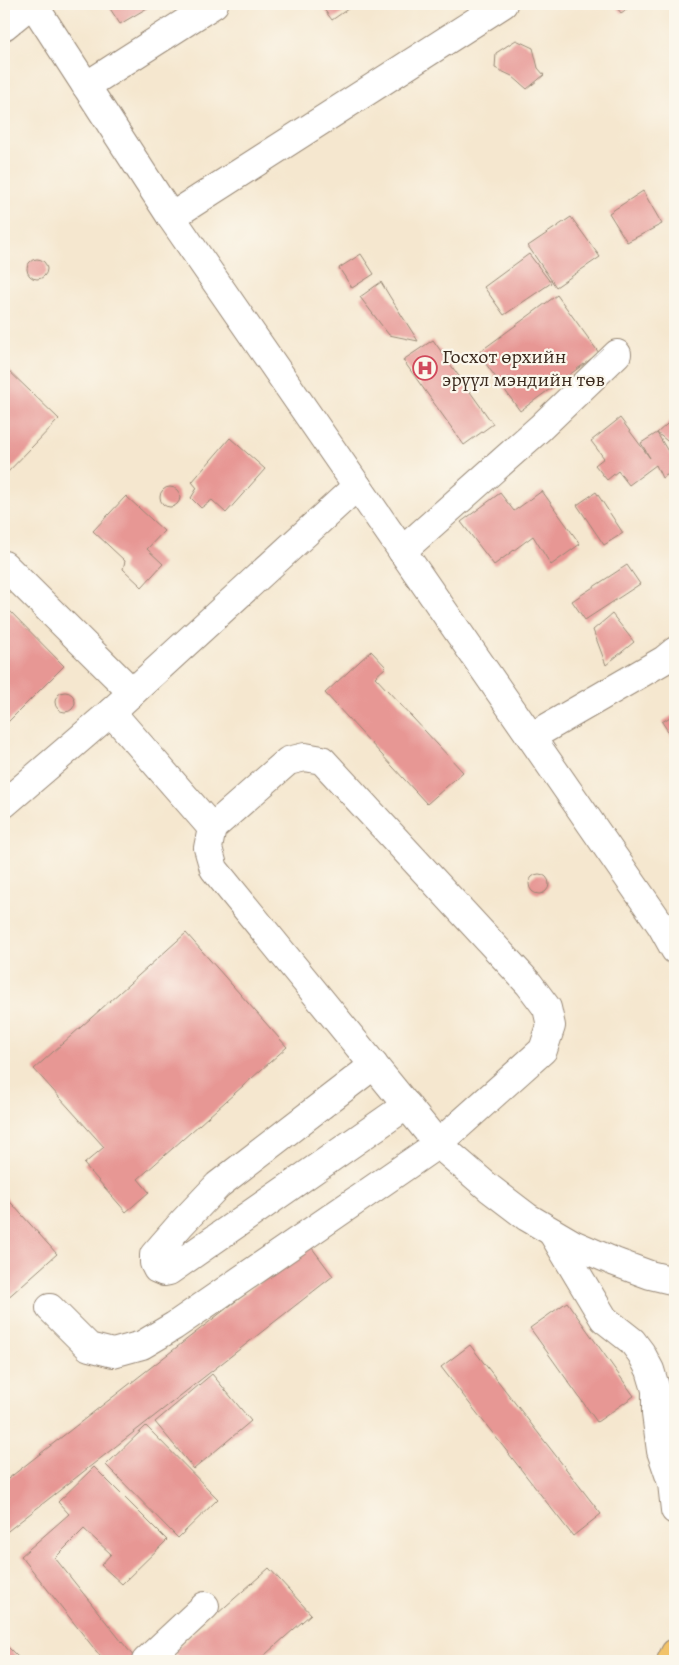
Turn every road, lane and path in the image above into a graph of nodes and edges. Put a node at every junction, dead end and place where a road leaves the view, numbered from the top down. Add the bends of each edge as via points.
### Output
1 (32, 4) edge
2 (214, 4) edge
3 (503, 4) edge
4 (4, 26) edge
5 (86, 86) junction
6 (171, 217) junction
7 (617, 354) dead end
8 (357, 486) junction
9 (402, 551) junction
10 (4, 565) edge
11 (675, 651) edge
12 (132, 692) junction
13 (111, 712) junction
14 (531, 737) junction
15 (4, 804) edge
16 (212, 828) junction
17 (675, 950) edge
18 (374, 1065) junction
19 (407, 1105) junction
20 (438, 1144) junction
21 (552, 1231) junction
22 (675, 1280) edge
23 (50, 1308) dead end
24 (675, 1510) edge
25 (205, 1606) dead end
26 (675, 1653) edge
27 (146, 1661) edge
28 (671, 1661) edge

1 - 4 street
1 - 5 street
2 - 5 street
3 - 6 street
5 - 6 street
6 - 8 street
7 - 9 street via 540,428
8 - 9 street
8 - 12 street
9 - 14 street
10 - 12 street
11 - 14 street
12 - 13 street
13 - 15 street
13 - 16 street
14 - 17 street
16 - 18 street via 208,848 214,869
16 - 20 street via 288,761 306,756 322,760 529,984 546,1008 551,1026 542,1050
18 - 19 street
18 - 19 street via 218,1185 154,1255 157,1269 169,1271
19 - 20 street
20 - 21 street via 527,1217
20 - 23 street via 142,1345 113,1354 89,1347
21 - 22 street via 615,1262
21 - 24 street via 604,1319 632,1341 650,1370 656,1390 661,1451 672,1483
25 - 27 street
26 - 28 main road

